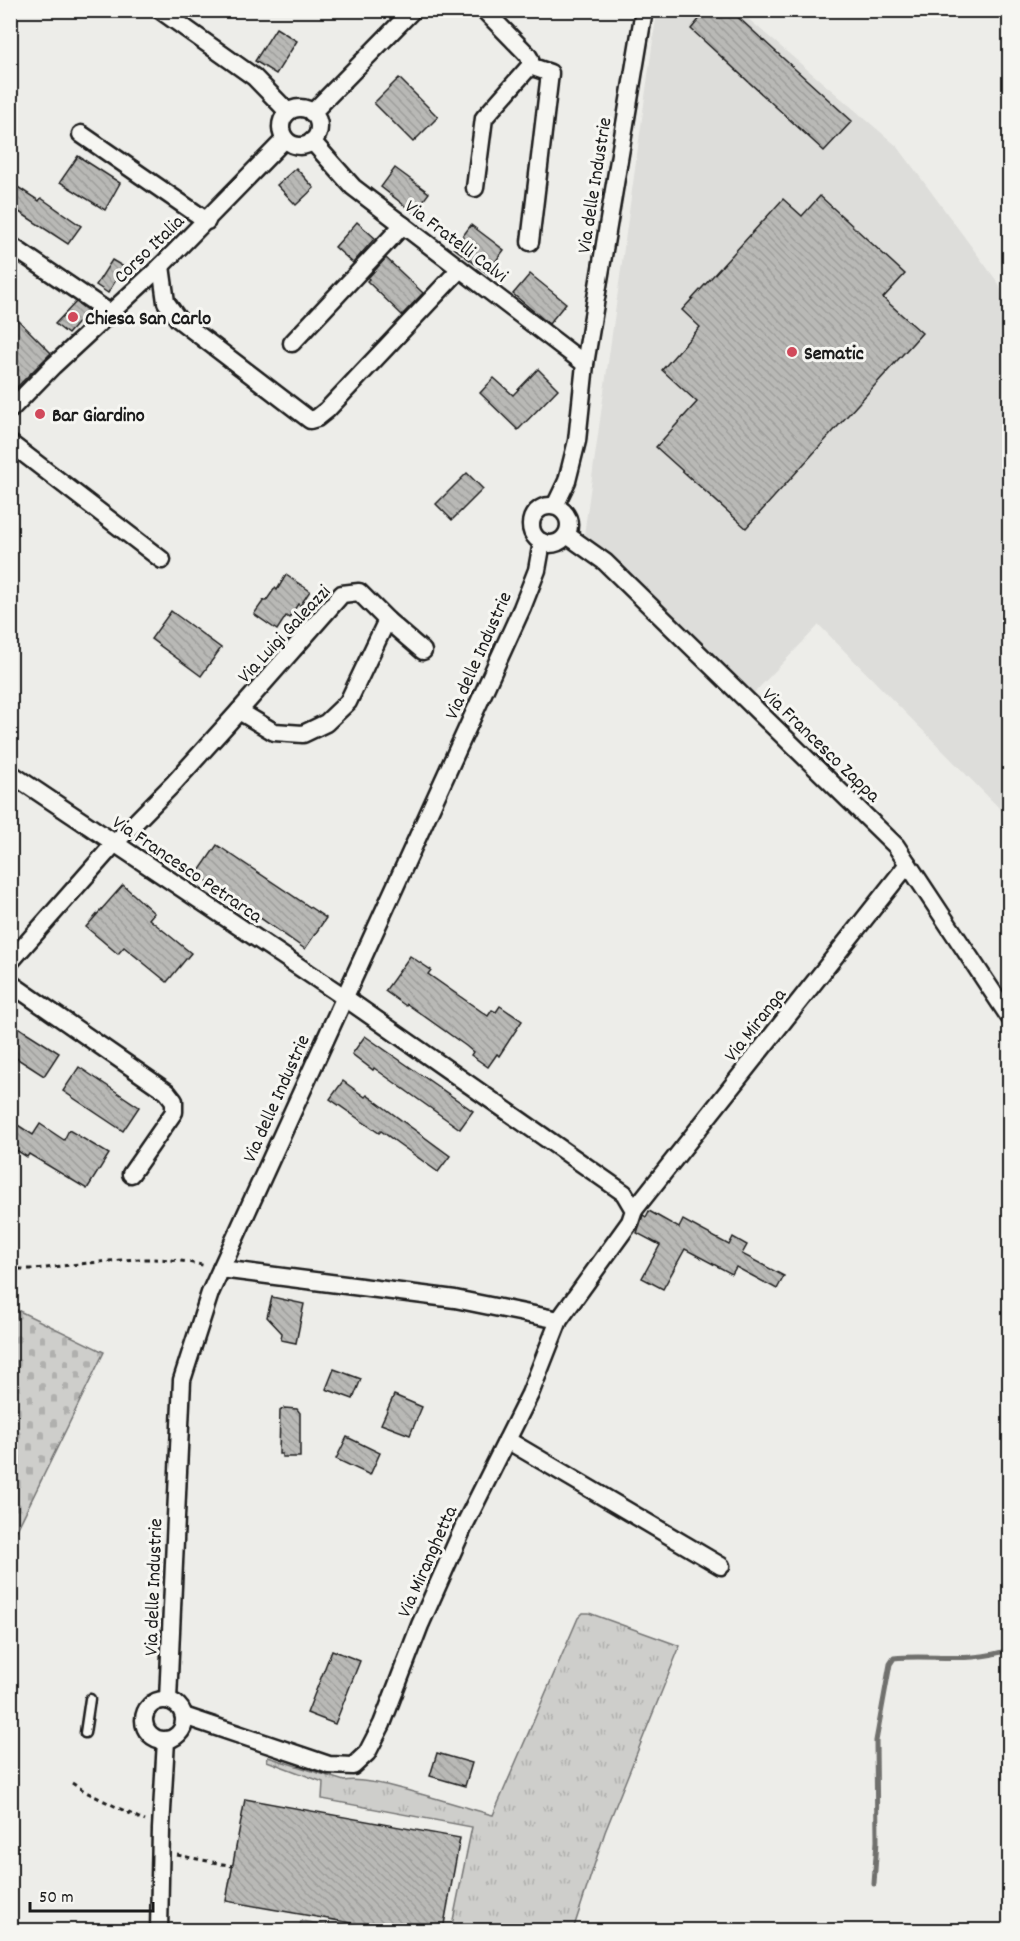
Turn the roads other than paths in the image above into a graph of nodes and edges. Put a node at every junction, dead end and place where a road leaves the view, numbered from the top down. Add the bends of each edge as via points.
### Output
1 (160, 10) edge
2 (413, 10) edge
3 (484, 10) edge
4 (644, 10) edge
5 (530, 66) junction
6 (288, 112) junction
7 (312, 113) junction
8 (81, 134) dead end
9 (285, 139) junction
10 (312, 141) junction
11 (475, 188) dead end
12 (207, 221) junction
13 (403, 225) junction
14 (530, 242) dead end
15 (10, 245) edge
16 (161, 266) junction
17 (460, 269) junction
18 (110, 313) junction
19 (292, 343) dead end
20 (585, 364) junction
21 (10, 410) edge
22 (10, 443) edge
23 (555, 506) junction
24 (567, 535) junction
25 (542, 542) junction
26 (162, 560) dead end
27 (387, 620) junction
28 (423, 651) dead end
29 (239, 711) junction
30 (10, 773) edge
31 (114, 844) junction
32 (908, 864) junction
33 (10, 962) edge
34 (10, 983) edge
35 (344, 997) junction
36 (1010, 1017) edge
37 (131, 1174) dead end
38 (632, 1216) junction
39 (223, 1264) junction
40 (559, 1320) junction
41 (507, 1440) junction
42 (721, 1566) dead end
43 (90, 1699) dead end
44 (168, 1700) junction
45 (184, 1716) junction
46 (85, 1733) dead end
47 (166, 1740) junction
48 (159, 1930) edge

1 - 6 street via 254,77
2 - 7 street
3 - 5 street via 527,54
4 - 20 street, Via delle Industrie
5 - 11 street via 484,118
5 - 14 street via 550,73
6 - 7 street via 298,108
6 - 9 street via 281,125
7 - 10 street via 318,131
8 - 12 street
9 - 10 street via 301,146
9 - 12 street, Corso Italia
10 - 13 street, Via Fratelli Calvi via 353,187
12 - 16 street, Corso Italia
13 - 17 street, Via Fratelli Calvi
13 - 19 street
15 - 18 street
16 - 17 street via 166,302 178,319 310,420 327,410
16 - 18 street, Corso Italia
17 - 20 street, Via Fratelli Calvi
18 - 21 street, Corso Italia
20 - 23 street, Via delle Industrie via 577,441 567,481
22 - 26 street
23 - 24 street via 568,518
23 - 25 street, Via delle Industrie via 544,506 532,518 534,535
24 - 25 street via 553,544
24 - 32 street, Via Francesco Zappa via 605,562 896,846
25 - 35 street, Via delle Industrie via 537,570 522,608
27 - 28 street, Via Luigi Galeazzi
27 - 29 street, Via Luigi Galeazzi via 359,592 342,594
27 - 29 street, Via Luigi Galeazzi via 348,702 326,723 303,735 274,732
29 - 31 street, Via Luigi Galeazzi
30 - 31 street, Via Francesco Petrarca
31 - 33 street, Via Luigi Galeazzi
31 - 35 street, Via Francesco Petrarca
32 - 36 street, Via Francesco Zappa
32 - 38 street, Via Miranga
34 - 37 street via 168,1092 174,1101 174,1112
35 - 38 street via 624,1193
35 - 39 street, Via delle Industrie
38 - 40 street, Via Miranghetta
39 - 40 street via 455,1299
39 - 44 street, Via delle Industrie via 182,1380
40 - 41 street, Via Miranghetta
41 - 42 street
41 - 45 street, Via Miranghetta via 420,1625 382,1724 366,1753 353,1766 329,1765
43 - 46 lane
44 - 45 street via 178,1705
44 - 47 street via 151,1705 144,1718 150,1735
45 - 47 street via 180,1732
47 - 48 street

